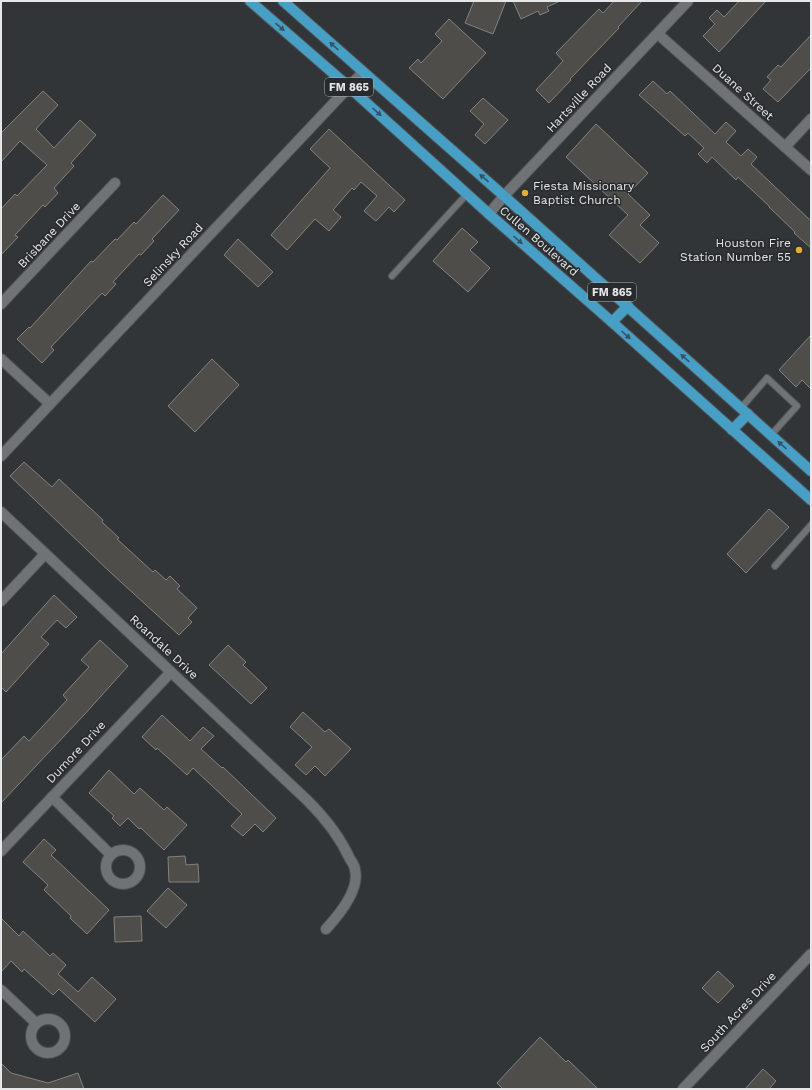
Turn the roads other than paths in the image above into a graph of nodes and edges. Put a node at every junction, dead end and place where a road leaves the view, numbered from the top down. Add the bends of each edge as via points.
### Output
1 (250, 1) edge
2 (284, 1) edge
3 (688, 1) edge
4 (658, 34) junction
5 (363, 72) junction
6 (349, 87) junction
7 (811, 119) edge
8 (784, 147) junction
9 (811, 170) edge
10 (115, 184) dead end
11 (467, 194) junction
12 (504, 196) junction
13 (488, 214) junction
14 (392, 276) dead end
15 (1, 304) edge
16 (628, 306) junction
17 (612, 322) junction
18 (1, 359) edge
19 (50, 404) junction
20 (744, 411) junction
21 (732, 430) junction
22 (771, 434) junction
23 (1, 456) edge
24 (811, 471) edge
25 (811, 500) edge
26 (1, 512) edge
27 (811, 525) edge
28 (45, 554) junction
29 (775, 566) dead end
30 (1, 600) edge
31 (171, 672) junction
32 (52, 797) junction
33 (1, 851) edge
34 (111, 855) dead end
35 (326, 929) dead end
36 (810, 956) edge
37 (1, 990) edge
38 (36, 1023) dead end
39 (683, 1089) edge

1 -> 6 main road, Cullen Boulevard / FM 865
5 -> 2 main road, Cullen Boulevard / FM 865
3 - 4 street, Hartsville Road
4 - 8 street, Duane Street
4 - 12 street, Hartsville Road
5 - 6 street, Selinsky Road
12 -> 5 main road, Cullen Boulevard / FM 865
6 -> 11 main road, Cullen Boulevard / FM 865
6 - 19 street, Selinsky Road
7 - 8 street
8 - 9 street, Duane Street
10 - 15 street, Brisbane Drive
11 - 13 main road, Cullen Boulevard / FM 865
11 - 14 lane
12 - 13 street, Hartsville Road
12 - 16 main road, Cullen Boulevard / FM 865
13 -> 17 main road, Cullen Boulevard / FM 865
16 - 17 main road
20 -> 16 main road, Cullen Boulevard / FM 865
17 -> 21 main road, Cullen Boulevard / FM 865
18 - 19 street
19 - 23 street, Selinsky Road
20 - 21 main road
20 - 22 main road, Cullen Boulevard / FM 865
20 - 22 lane via 767,378 797,406
21 - 25 main road, Cullen Boulevard / FM 865
24 -> 22 main road, Cullen Boulevard / FM 865
26 - 28 street, Roandale Drive
27 - 29 lane
28 - 30 street
28 - 31 street, Roandale Drive
31 - 32 street, Dumore Drive
31 - 35 street, Roandale Drive via 308,801 332,829 347,852 356,870 354,884 348,900
32 - 33 street, Dumore Drive
32 - 34 street
36 - 39 street, South Acres Drive
37 - 38 street

